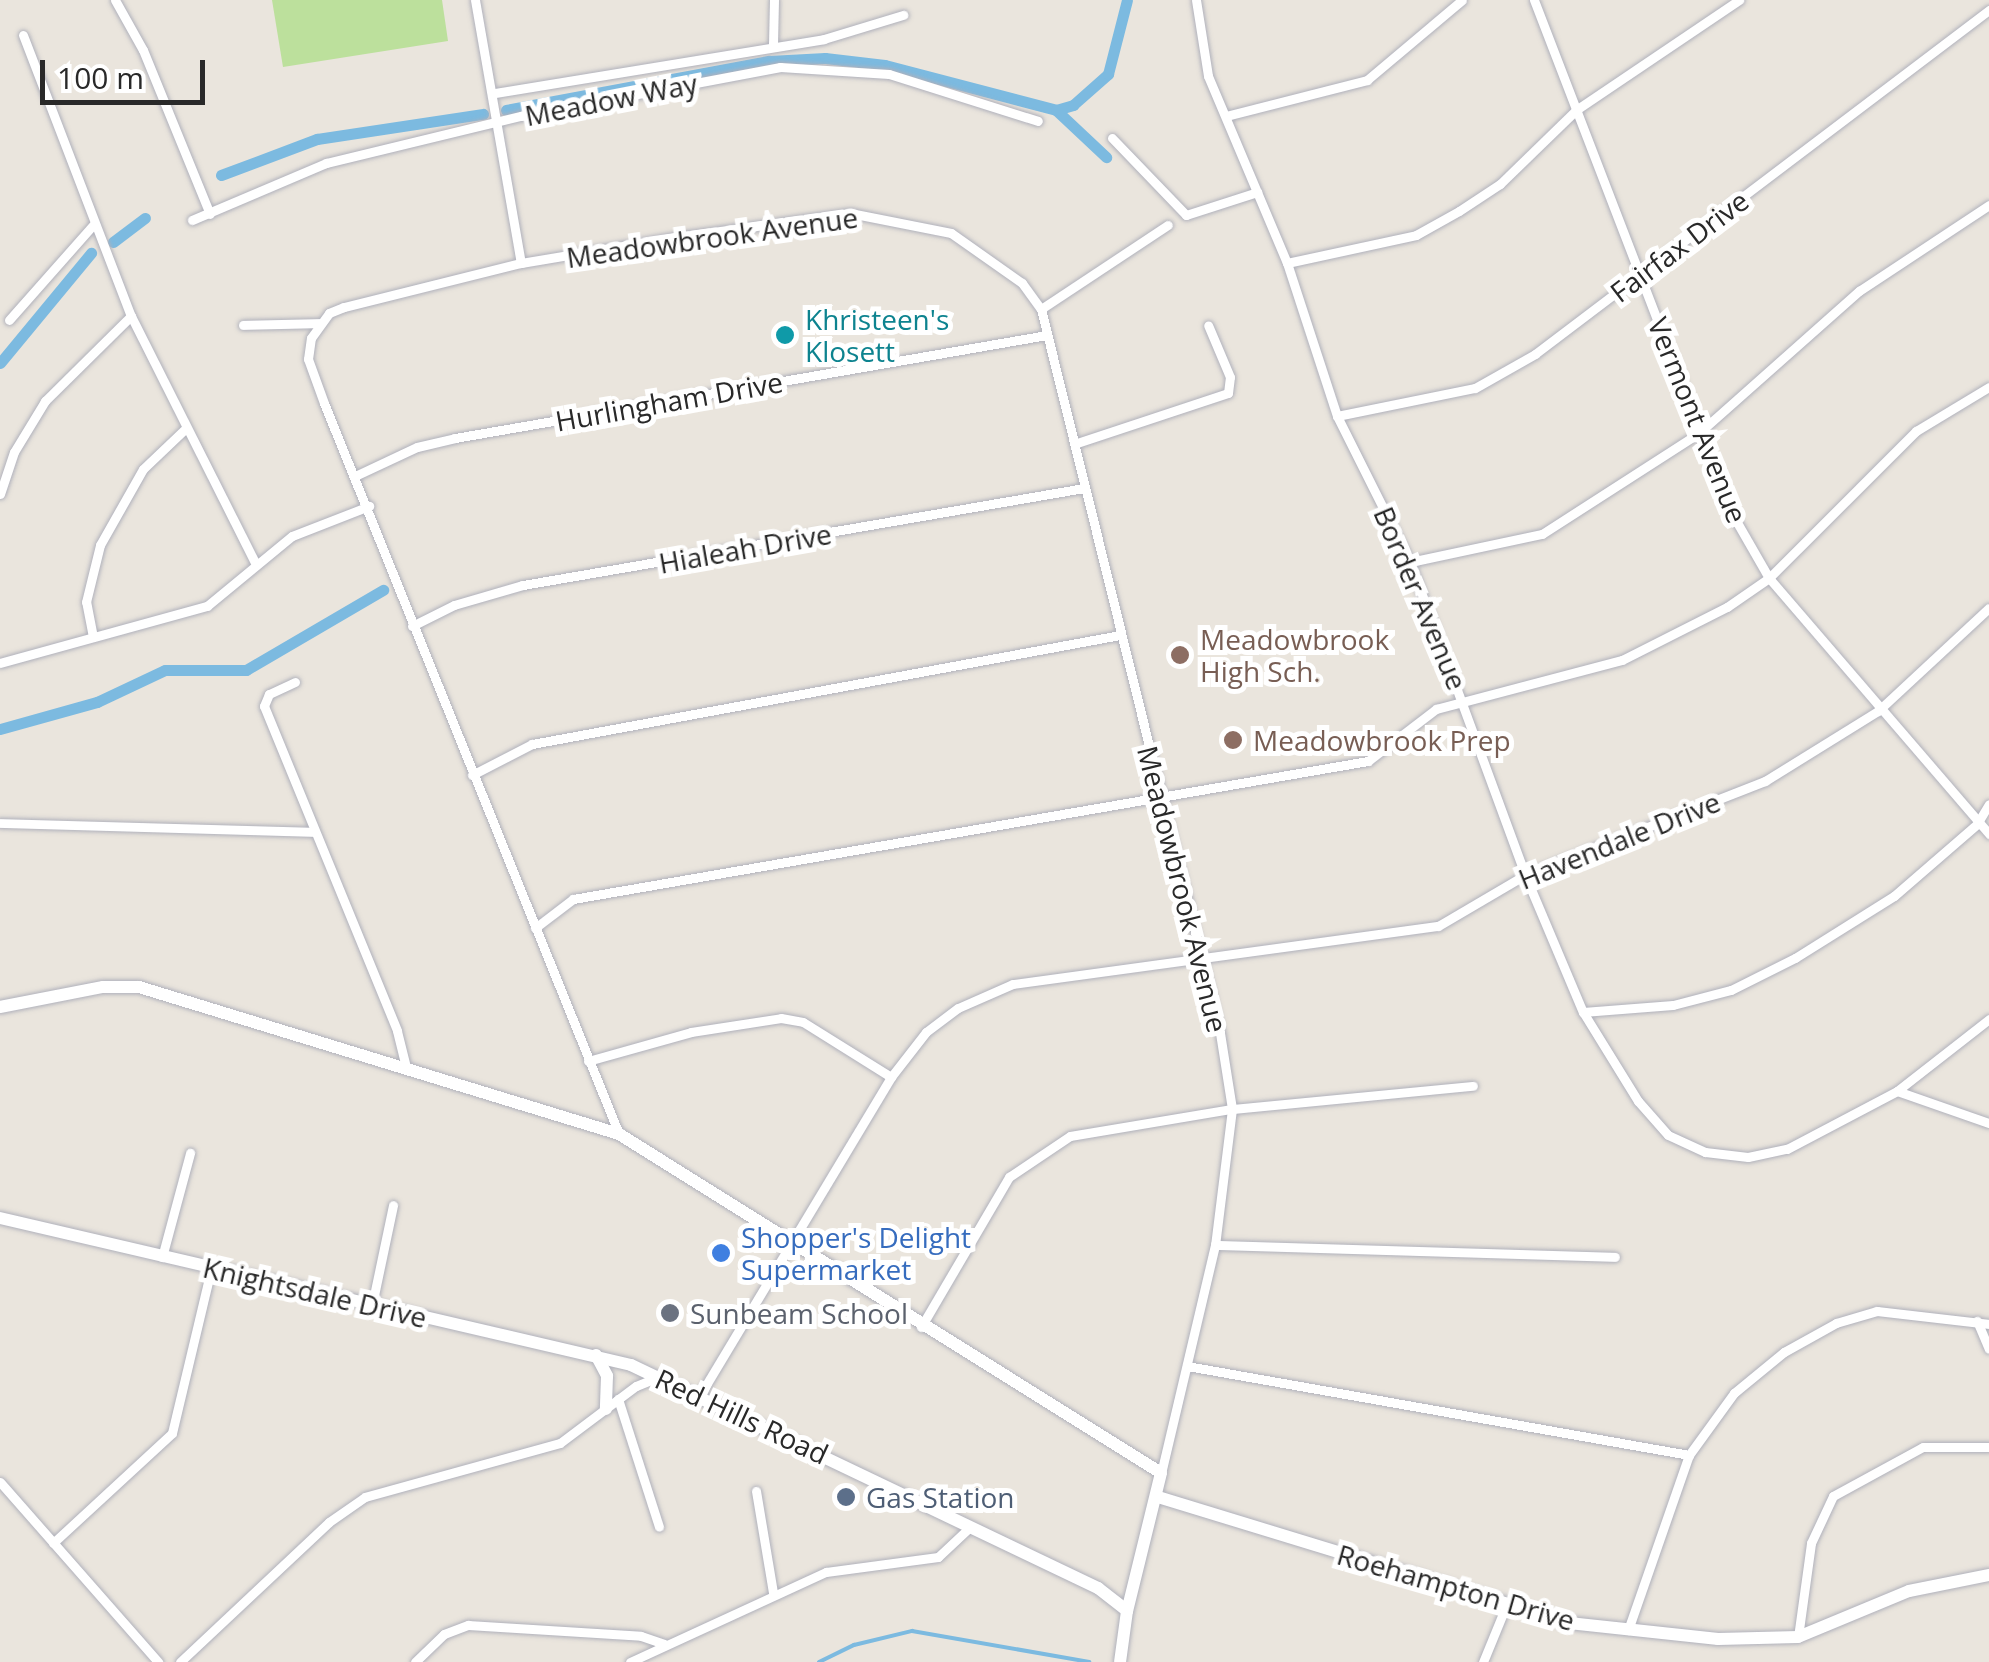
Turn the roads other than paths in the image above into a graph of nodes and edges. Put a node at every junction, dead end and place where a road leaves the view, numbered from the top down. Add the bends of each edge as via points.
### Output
1 (114, 0) edge
2 (476, 0) edge
3 (774, 0) edge
4 (1196, 0) edge
5 (1462, 0) edge
6 (1534, 0) edge
7 (1739, 0) edge
8 (1989, 10) edge
9 (904, 15) dead end
10 (23, 35) dead end
11 (772, 44) junction
12 (495, 93) junction
13 (1576, 110) junction
14 (1226, 116) junction
15 (1038, 121) dead end
16 (500, 124) junction
17 (1112, 138) dead end
18 (1257, 192) junction
19 (1989, 205) edge
20 (210, 214) junction
21 (192, 220) dead end
22 (1168, 225) dead end
23 (94, 226) junction
24 (1288, 262) junction
25 (522, 263) junction
26 (1639, 276) junction
27 (1040, 309) junction
28 (131, 316) junction
29 (8, 320) dead end
30 (319, 323) junction
31 (243, 325) dead end
32 (1208, 326) dead end
33 (1048, 335) junction
34 (1989, 387) edge
35 (1337, 416) junction
36 (185, 428) junction
37 (1700, 432) junction
38 (1077, 444) junction
39 (355, 476) junction
40 (1084, 488) junction
41 (0, 494) edge
42 (369, 506) junction
43 (1410, 562) junction
44 (256, 564) junction
45 (1769, 578) junction
46 (1989, 608) edge
47 (412, 626) junction
48 (1120, 635) junction
49 (92, 637) junction
50 (0, 664) edge
51 (295, 682) dead end
52 (1464, 698) junction
53 (1878, 711) junction
54 (472, 774) junction
55 (1158, 794) junction
56 (1989, 804) edge
57 (0, 822) edge
58 (1977, 824) junction
59 (314, 832) junction
60 (1989, 834) edge
61 (1524, 875) junction
62 (535, 928) junction
63 (1203, 955) junction
64 (0, 1007) edge
65 (1583, 1012) junction
66 (1989, 1020) edge
67 (588, 1061) junction
68 (406, 1068) junction
69 (891, 1077) junction
70 (1473, 1086) dead end
71 (1897, 1091) junction
72 (1232, 1109) junction
73 (1989, 1123) edge
74 (619, 1134) junction
75 (190, 1153) dead end
76 (392, 1205) dead end
77 (0, 1218) edge
78 (790, 1244) junction
79 (1215, 1244) junction
80 (162, 1257) junction
81 (1615, 1257) dead end
82 (211, 1269) junction
83 (372, 1305) junction
84 (1978, 1322) junction
85 (1989, 1324) edge
86 (921, 1327) junction
87 (1989, 1349) edge
88 (596, 1354) junction
89 (630, 1365) joint
90 (1187, 1366) junction
91 (658, 1377) junction
92 (700, 1394) junction
93 (618, 1399) junction
94 (606, 1409) junction
95 (1989, 1448) edge
96 (1689, 1455) junction
97 (1161, 1473) junction
98 (0, 1482) edge
99 (756, 1492) dead end
100 (1158, 1497) junction
101 (973, 1524) junction
102 (659, 1527) dead end
103 (53, 1543) junction
104 (1989, 1575) edge
105 (773, 1593) junction
106 (1506, 1606) junction
107 (1127, 1611) junction
108 (1628, 1630) junction
109 (1798, 1638) junction
110 (664, 1644) junction
111 (1120, 1659) edge
112 (418, 1661) edge
113 (158, 1662) edge
114 (180, 1662) edge
115 (630, 1662) edge
116 (1484, 1662) edge

1 - 20 street via 143,50
2 - 12 street
3 - 11 street
4 - 14 street, Border Avenue via 1208,76
5 - 14 street via 1367,80
6 - 13 street, Vermont Avenue
7 - 13 street
8 - 26 street, Fairfax Drive
9 - 11 street via 824,39
10 - 23 street
11 - 12 street
12 - 16 street
13 - 24 street via 1500,184 1416,235
13 - 26 street, Vermont Avenue
14 - 18 street, Border Avenue
15 - 16 street, Meadow Way via 890,74 811,66 745,72
16 - 20 street, Meadow Way via 326,163
16 - 25 street
17 - 18 street via 1186,214
18 - 24 street, Border Avenue
19 - 37 street via 1859,290
20 - 21 street, Meadow Way
22 - 27 street
23 - 28 street
23 - 29 street
24 - 35 street, Border Avenue
25 - 27 street, Meadowbrook Avenue via 850,213 951,233 1022,284
25 - 30 street, Meadowbrook Avenue via 344,307
26 - 35 street, Fairfax Drive via 1535,354 1475,388
26 - 37 street, Vermont Avenue
27 - 33 street, Meadowbrook Avenue
28 - 36 street
28 - 41 street via 45,401 14,452
30 - 31 street
30 - 39 street via 308,358
32 - 38 street via 1230,377 1228,393
33 - 38 street, Meadowbrook Avenue
33 - 39 street, Hurlingham Drive via 455,438 417,447
34 - 45 street via 1916,430
35 - 43 street, Border Avenue
36 - 44 street
36 - 49 street via 143,469 100,545 86,602
37 - 43 street via 1542,534
37 - 45 street, Vermont Avenue via 1732,512
38 - 40 street, Meadowbrook Avenue
39 - 42 street
40 - 47 street, Hialeah Drive via 523,584 454,604
40 - 48 street, Meadowbrook Avenue
42 - 44 street via 292,536
42 - 47 street
43 - 52 street, Border Avenue
44 - 49 street via 206,606
45 - 52 street via 1622,660
45 - 53 street, Vermont Avenue
46 - 53 street, Havendale Drive
47 - 54 street
48 - 54 street via 532,744
48 - 55 street, Meadowbrook Avenue
49 - 50 street
51 - 59 street via 269,694 264,706
52 - 55 street via 1436,709 1368,760
52 - 61 street, Border Avenue
53 - 58 street, Vermont Avenue
53 - 61 street, Havendale Drive via 1764,780
54 - 62 street
55 - 62 street via 573,899
55 - 63 street, Meadowbrook Avenue
56 - 58 street
57 - 59 street
58 - 60 street, Vermont Avenue
58 - 65 street via 1894,896 1732,990 1673,1004
59 - 68 street
61 - 63 street, Havendale Drive via 1438,926
61 - 65 street, Border Avenue
62 - 67 street
63 - 69 street, Havendale Drive via 994,990 926,1032
63 - 72 street, Meadowbrook Avenue
64 - 68 street via 103,987 139,987
65 - 71 street, Border Avenue via 1668,1135 1705,1152 1748,1157 1787,1150
66 - 71 street, Border Avenue
67 - 69 street via 690,1032 782,1018 824,1033
67 - 74 street
68 - 74 street
69 - 78 street, Havendale Drive
70 - 72 street
71 - 73 street
72 - 79 street, Meadowbrook Avenue
72 - 86 street via 1070,1136 1041,1154 1009,1177
74 - 78 street
75 - 80 street
76 - 83 street
77 - 80 street, Knightsdale Drive
78 - 86 street
78 - 92 street, Havendale Drive
79 - 81 street
79 - 90 street, Meadowbrook Avenue
80 - 82 street, Knightsdale Drive
82 - 83 street, Knightsdale Drive
82 - 103 street via 172,1433
83 - 88 street, Knightsdale Drive
84 - 85 street
84 - 87 street
84 - 96 street via 1877,1311 1836,1323 1784,1352 1734,1393
86 - 97 street
88 - 89 street, Knightsdale Drive
88 - 94 street via 607,1376
89 - 91 street, Red Hills Road
90 - 96 street
90 - 97 street, Meadowbrook Avenue
91 - 92 street, Red Hills Road
91 - 93 street
92 - 101 street, Red Hills Road
93 - 94 street
93 - 102 street
94 - 114 street via 540,1450 365,1497
95 - 109 street via 1922,1447 1833,1496 1811,1543
96 - 108 street
97 - 100 street, Meadowbrook Avenue
98 - 103 street
99 - 105 street
100 - 106 street, Roehampton Drive
100 - 107 street, Meadowbrook Avenue
101 - 105 street via 938,1557 857,1564
101 - 107 street, Red Hills Road via 1098,1588
103 - 113 street
104 - 109 street, Roehampton Drive via 1909,1591
105 - 110 street
106 - 108 street, Roehampton Drive
106 - 116 street
107 - 111 street
108 - 109 street, Roehampton Drive
110 - 112 street via 640,1636 468,1624 444,1634
110 - 115 street

